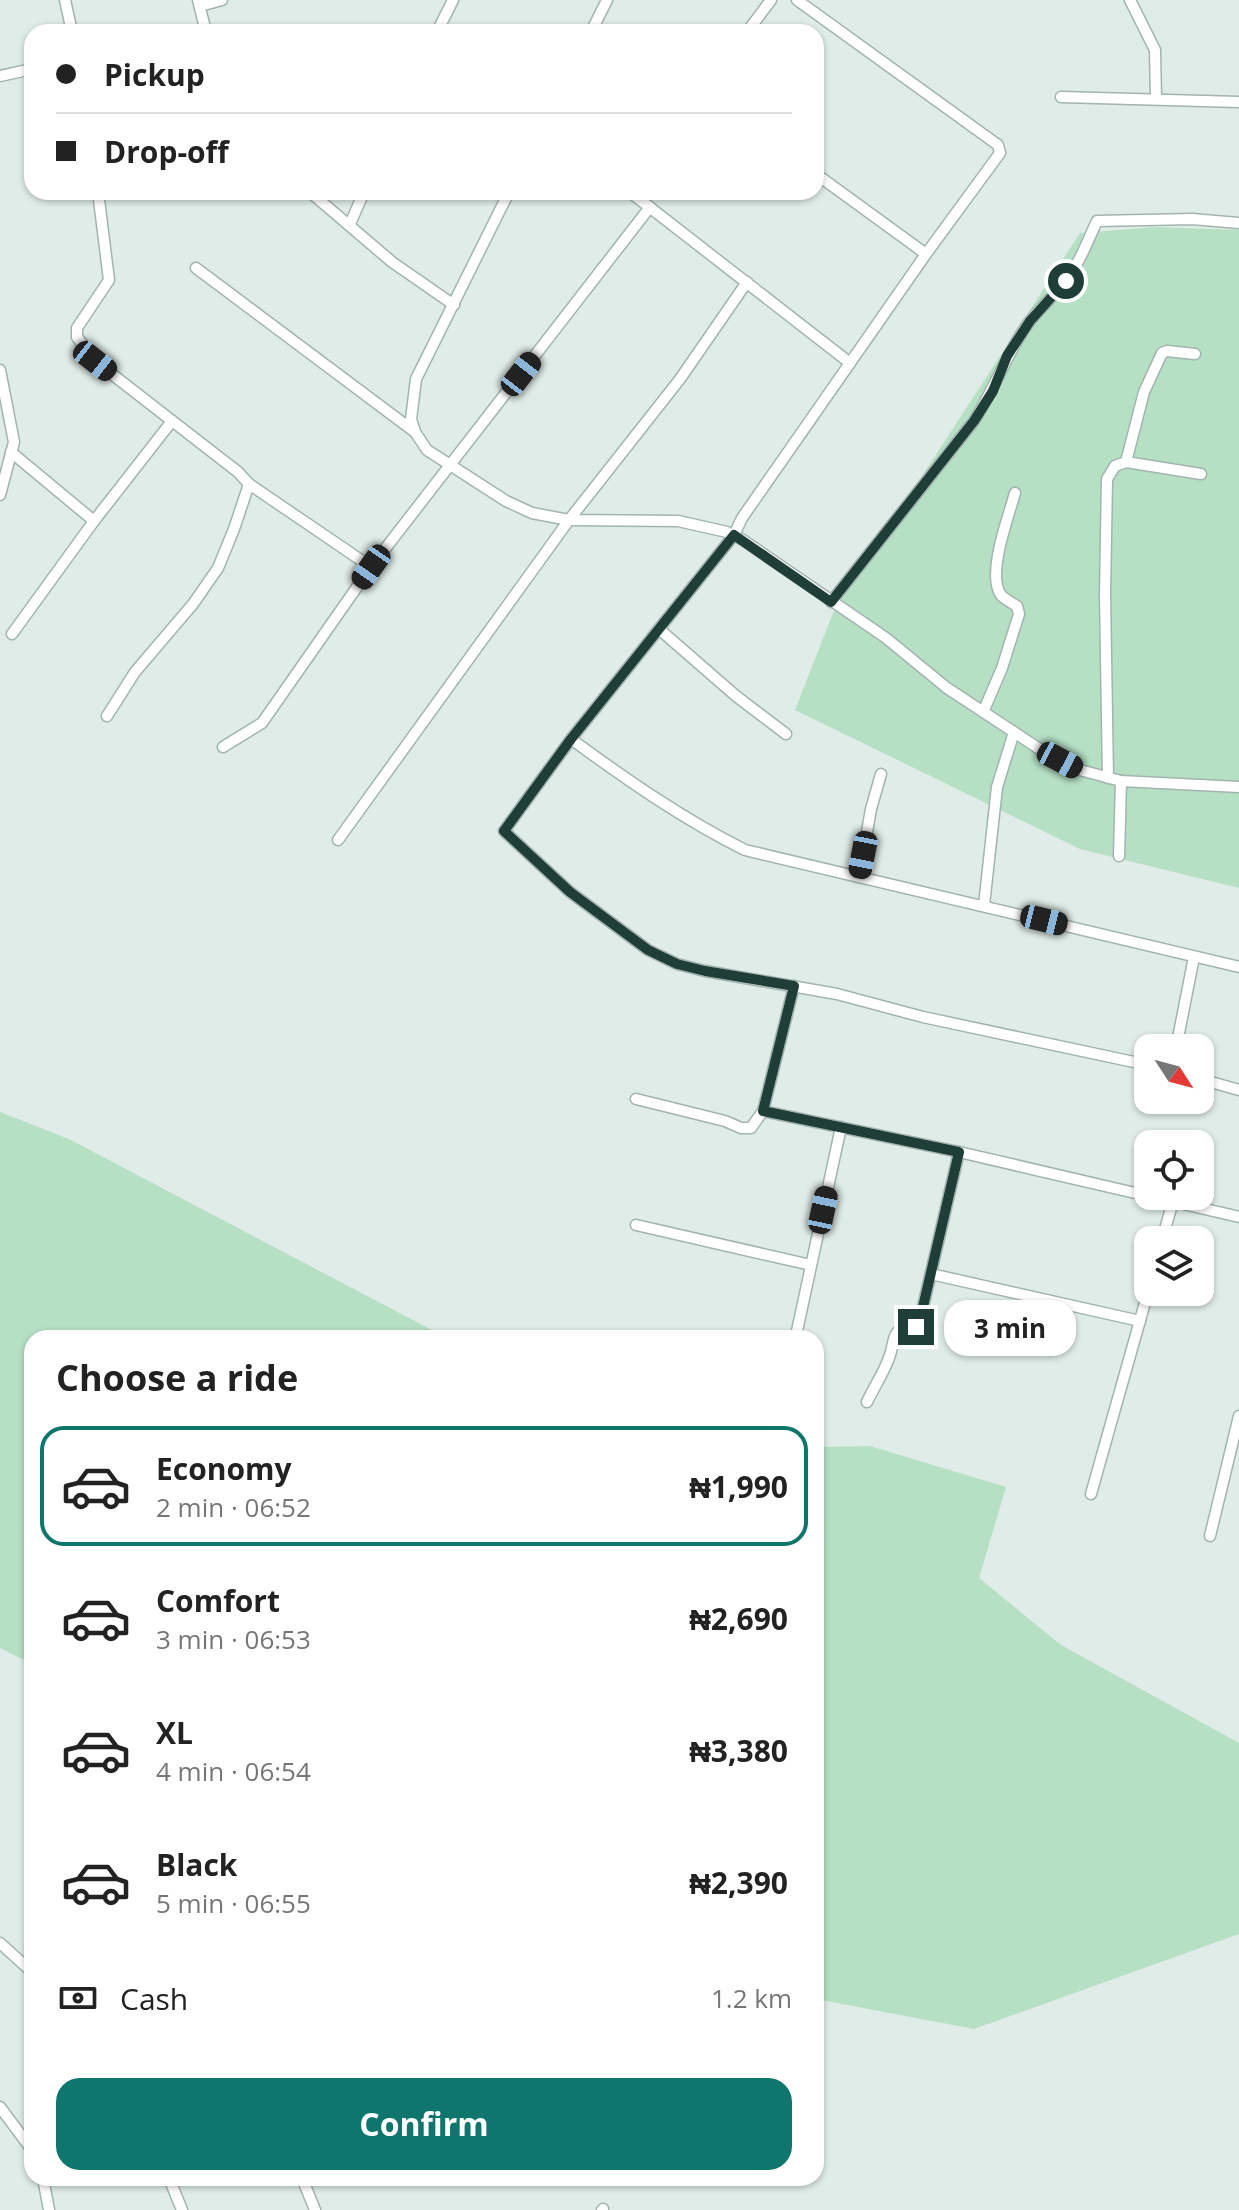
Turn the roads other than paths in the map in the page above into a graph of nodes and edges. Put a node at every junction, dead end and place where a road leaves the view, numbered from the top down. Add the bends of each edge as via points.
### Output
1 (65, 0) edge
2 (222, 0) edge
3 (453, 0) edge
4 (607, 0) edge
5 (771, 0) edge
6 (797, 0) edge
7 (1130, 0) edge
8 (199, 3) edge
9 (70, 24) edge
10 (204, 24) edge
11 (441, 24) edge
12 (595, 24) edge
13 (753, 24) edge
14 (24, 71) edge
15 (0, 76) edge
16 (1061, 97) dead end
17 (1156, 99) junction
18 (1239, 102) edge
19 (824, 180) edge
20 (99, 200) edge
21 (320, 200) edge
22 (360, 200) edge
23 (505, 200) edge
24 (641, 200) edge
25 (650, 207) junction
26 (1239, 223) edge
27 (350, 224) junction
28 (926, 254) junction
29 (196, 268) dead end
30 (747, 282) junction
31 (454, 305) junction
32 (1195, 354) dead end
33 (850, 363) junction
34 (0, 370) edge
35 (172, 421) junction
36 (415, 432) junction
37 (11, 452) junction
38 (1126, 462) junction
39 (450, 465) junction
40 (1201, 474) dead end
41 (249, 484) junction
42 (1015, 493) dead end
43 (0, 495) edge
44 (569, 520) junction
45 (94, 521) junction
46 (734, 535) junction
47 (371, 567) junction
48 (831, 602) junction
49 (659, 629) junction
50 (12, 634) dead end
51 (984, 710) junction
52 (107, 716) dead end
53 (1014, 732) junction
54 (786, 734) dead end
55 (571, 739) junction
56 (223, 747) dead end
57 (881, 774) dead end
58 (1108, 778) junction
59 (1121, 781) junction
60 (1239, 787) edge
61 (338, 840) dead end
62 (1119, 856) dead end
63 (859, 877) junction
64 (984, 905) junction
65 (1194, 957) junction
66 (1239, 967) edge
67 (794, 986) junction
68 (1179, 1034) edge
69 (1134, 1062) edge
70 (1214, 1083) edge
71 (1239, 1090) edge
72 (636, 1099) dead end
73 (763, 1111) junction
74 (841, 1127) junction
75 (959, 1152) junction
76 (1134, 1193) edge
77 (1210, 1210) edge
78 (1239, 1217) edge
79 (636, 1225) dead end
80 (811, 1265) junction
81 (931, 1274) junction
82 (1144, 1306) edge
83 (1140, 1321) junction
84 (797, 1330) edge
85 (867, 1402) dead end
86 (1239, 1416) edge
87 (1091, 1494) dead end
88 (1210, 1536) dead end
89 (0, 1943) edge
90 (24, 1965) edge
91 (0, 2107) edge
92 (24, 2139) edge
93 (44, 2186) edge
94 (172, 2186) edge
95 (305, 2186) edge
96 (49, 2210) edge
97 (182, 2210) edge
98 (315, 2210) edge

1 - 9 street
2 - 8 street
3 - 11 street
4 - 12 street
5 - 13 street
6 - 28 street via 1000,149
7 - 17 street via 1155,50
8 - 10 street
14 - 15 street
16 - 17 street
17 - 18 street
19 - 28 street
20 - 35 street via 109,280 77,328 77,337 95,361
21 - 27 street
22 - 27 street
23 - 31 street
24 - 25 street
25 - 30 street
25 - 39 street
26 - 48 street via 1097,221 1066,281 1007,356 974,421
27 - 31 street via 392,262
28 - 33 street
29 - 36 street
30 - 33 street
30 - 44 street via 680,379
31 - 36 street via 416,379 411,407
32 - 38 street via 1162,353 1144,392
33 - 46 street
34 - 37 street via 14,442
35 - 41 street
35 - 45 street
36 - 39 street via 427,450
37 - 43 street
37 - 45 street
38 - 40 street
38 - 58 street via 1115,466 1107,479
39 - 44 street via 506,501
39 - 47 street
41 - 47 street
41 - 52 street via 218,568
42 - 51 street via 999,549 996,583 1019,614
44 - 46 street via 678,521
44 - 61 street
45 - 50 street
46 - 48 street
46 - 49 street
47 - 56 street via 262,723
48 - 51 street
49 - 54 street
49 - 55 street
51 - 53 street
53 - 58 street via 1080,770
53 - 64 street via 997,787
55 - 63 street via 698,827 745,850
55 - 67 street via 505,827 506,836 648,950 705,971
57 - 63 street
58 - 59 street
59 - 60 street
59 - 62 street
63 - 64 street
64 - 65 street
65 - 66 street
65 - 68 street
67 - 69 street
67 - 73 street
70 - 71 street
72 - 73 street via 741,1128 751,1128
73 - 74 street
74 - 75 street
74 - 80 street
75 - 76 street
75 - 81 street
77 - 78 street
79 - 80 street
80 - 84 street
81 - 83 street
81 - 85 street via 919,1324 897,1331
82 - 83 street
83 - 87 street
86 - 88 street
89 - 90 street
91 - 92 street
93 - 96 street
94 - 97 street
95 - 98 street

